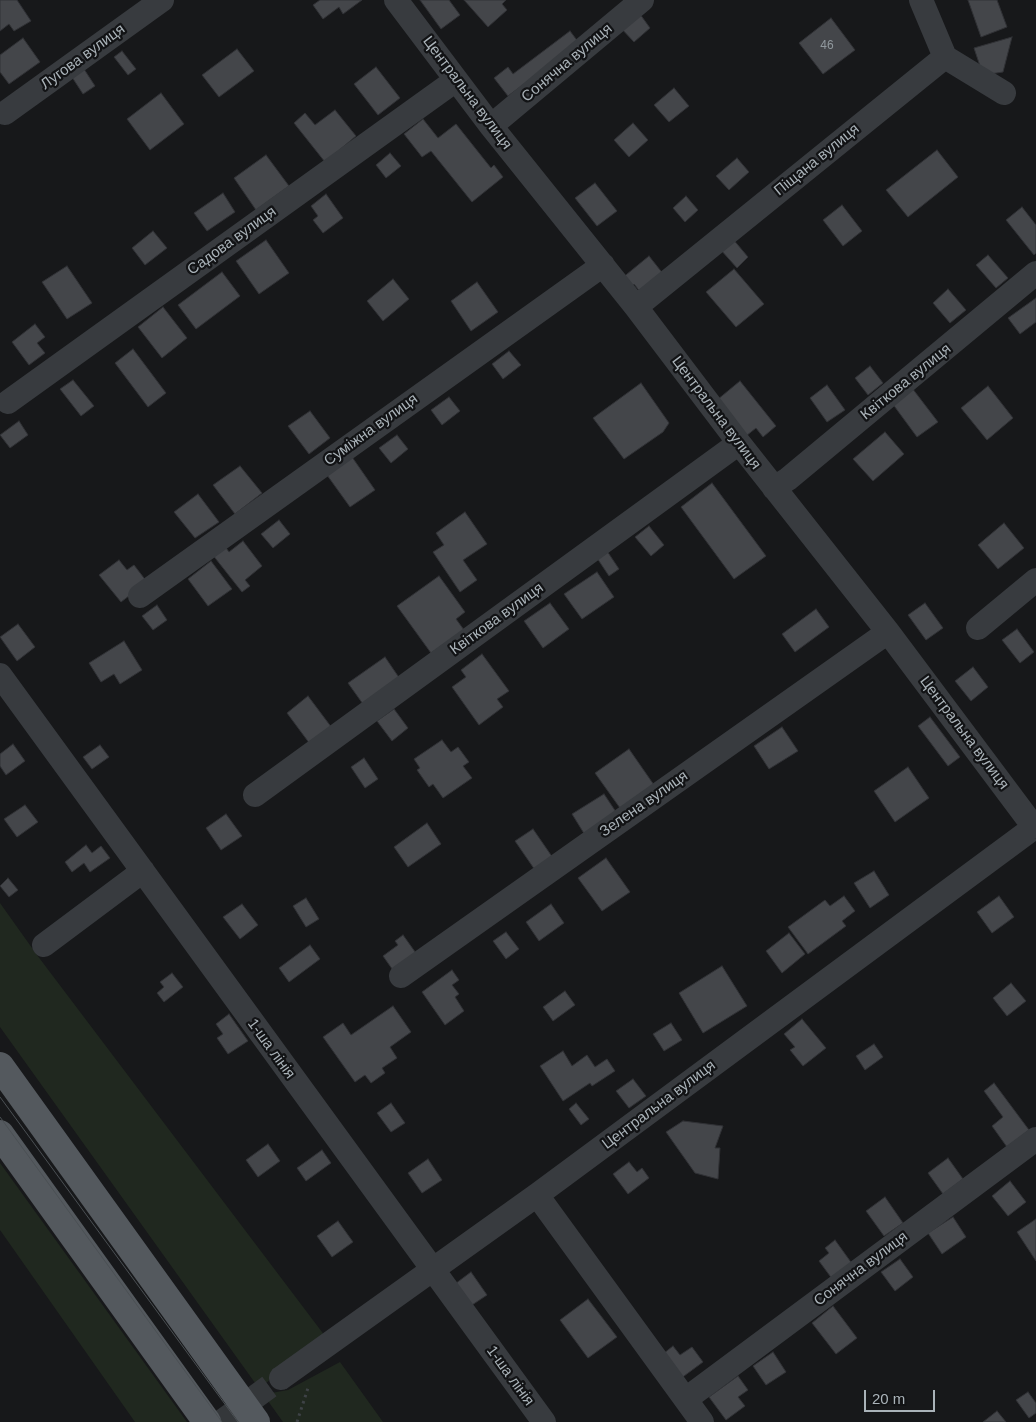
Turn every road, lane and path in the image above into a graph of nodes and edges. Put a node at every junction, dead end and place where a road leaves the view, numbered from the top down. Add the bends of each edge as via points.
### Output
1 (162, 0) edge
2 (396, 0) edge
3 (642, 0) edge
4 (921, 0) edge
5 (945, 57) junction
6 (456, 80) junction
7 (1004, 93) dead end
8 (5, 113) dead end
9 (491, 126) junction
10 (603, 265) junction
11 (1036, 273) edge
12 (636, 307) junction
13 (8, 402) dead end
14 (739, 443) junction
15 (774, 488) junction
16 (1036, 580) edge
17 (140, 596) dead end
18 (978, 628) dead end
19 (888, 632) junction
20 (0, 675) edge
21 (255, 795) dead end
22 (1035, 827) edge
23 (143, 871) junction
24 (44, 945) dead end
25 (401, 976) dead end
26 (0, 1066) edge
27 (0, 1134) edge
28 (1036, 1139) edge
29 (537, 1195) junction
30 (431, 1270) junction
31 (281, 1378) tunnel mouth
32 (686, 1399) junction
33 (208, 1422) edge
34 (256, 1422) edge
35 (544, 1422) edge
36 (702, 1422) edge

1 - 8 street, Лугова вулиця
2 - 6 street, Центральна вулиця
3 - 9 street, Сонячна вулиця
4 - 5 street
5 - 7 street
5 - 12 street, Піщана вулиця
6 - 9 street, Центральна вулиця
6 - 13 street, Садова вулиця
9 - 10 street, Центральна вулиця
10 - 12 street, Центральна вулиця
10 - 17 street, Суміжна вулиця
11 - 15 street, Квіткова вулиця
12 - 14 street, Центральна вулиця
14 - 15 street, Центральна вулиця
14 - 21 street, Квіткова вулиця
15 - 19 street, Центральна вулиця
16 - 18 street
19 - 22 street, Центральна вулиця
19 - 25 street, Зелена вулиця
20 - 23 street, 1-ша лінія
22 - 29 street, Центральна вулиця
23 - 24 street
23 - 30 street, 1-ша лінія
26 - 34 main road
27 - 33 main road
28 - 32 street, Сонячна вулиця
29 - 30 street, Центральна вулиця
29 - 32 street
30 - 31 street, Центральна вулиця
30 - 35 street, 1-ша лінія
32 - 36 street

